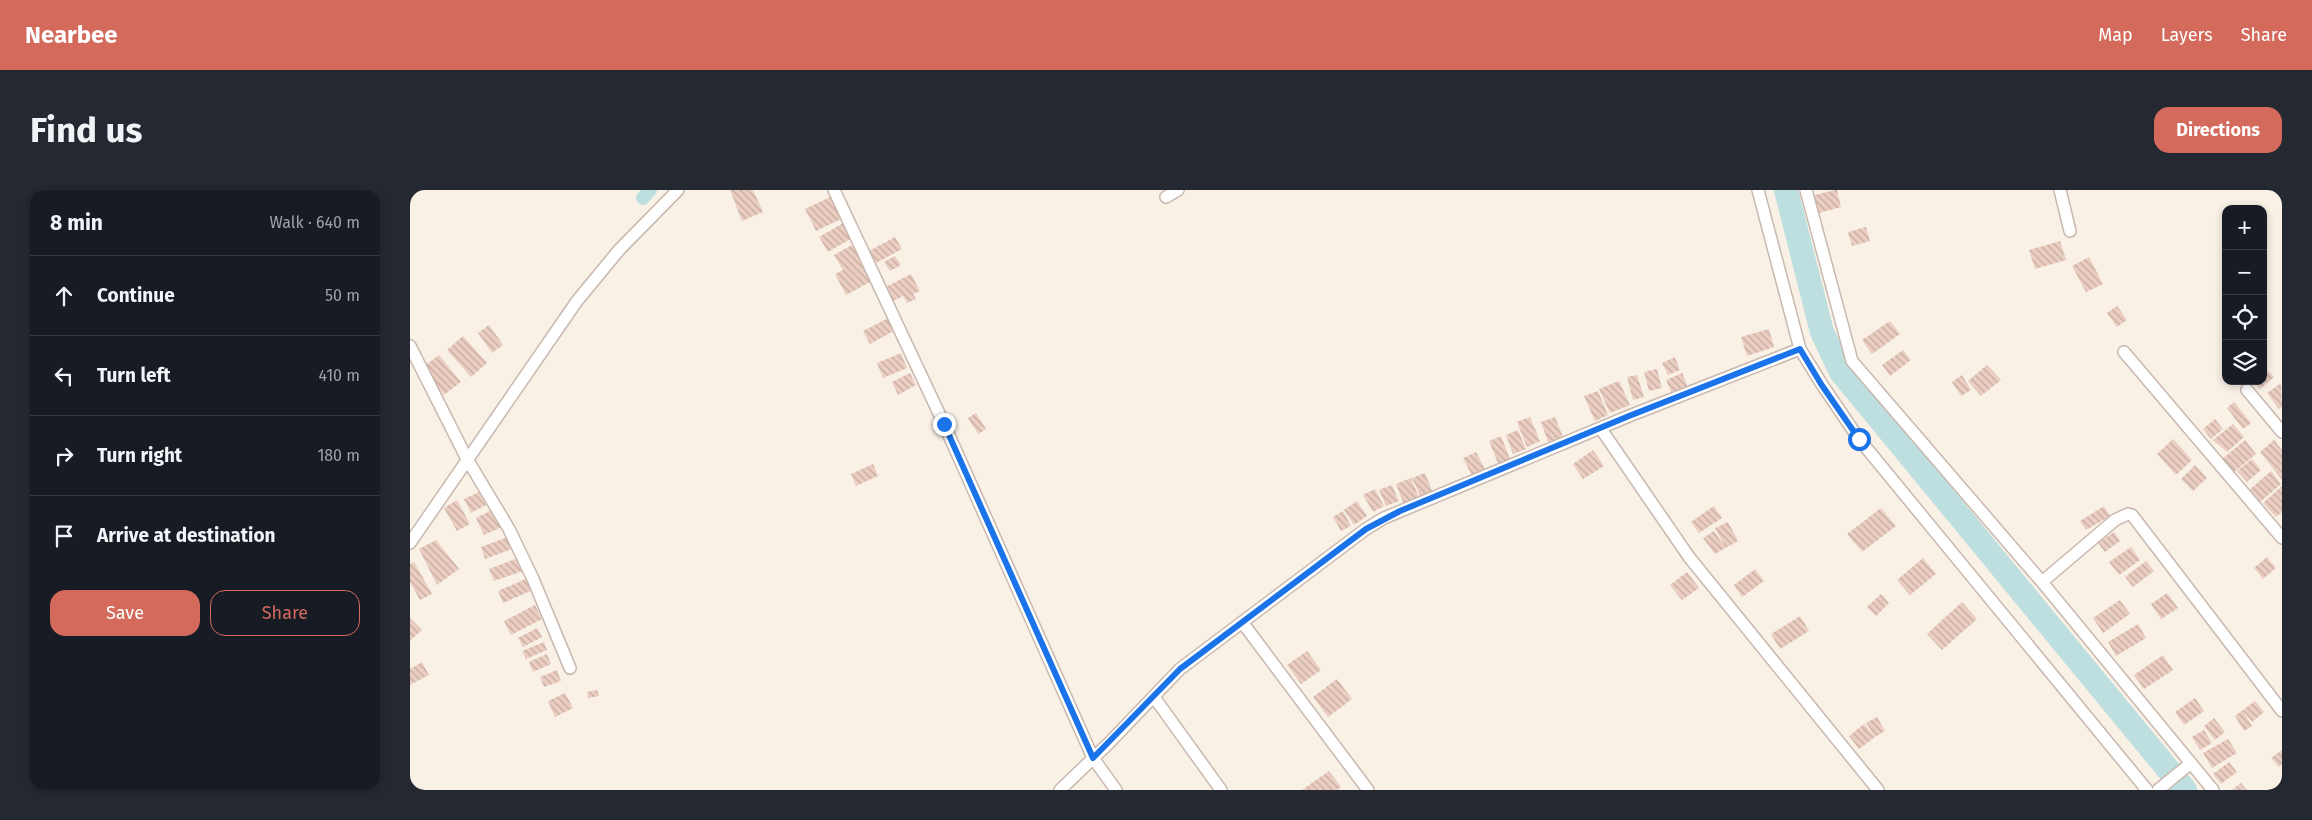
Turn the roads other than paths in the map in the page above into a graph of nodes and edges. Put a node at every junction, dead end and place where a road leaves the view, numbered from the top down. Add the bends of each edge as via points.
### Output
1 (678, 190) edge
2 (834, 190) edge
3 (1178, 190) edge
4 (1758, 190) edge
5 (1806, 190) edge
6 (2060, 190) edge
7 (1166, 197) dead end
8 (2070, 231) dead end
9 (410, 346) edge
10 (1800, 349) junction
11 (2124, 352) dead end
12 (2247, 390) dead end
13 (1601, 429) junction
14 (2282, 432) edge
15 (467, 459) junction
16 (2282, 538) edge
17 (410, 543) edge
18 (2042, 582) junction
19 (1242, 622) junction
20 (570, 668) dead end
21 (1154, 697) junction
22 (2282, 711) edge
23 (1093, 758) junction
24 (2191, 763) junction
25 (1060, 790) edge
26 (1116, 790) edge
27 (1221, 790) edge
28 (1368, 790) edge
29 (1878, 790) edge
30 (2147, 790) edge
31 (2158, 790) edge
32 (2213, 790) edge

1 - 15 street via 619,250 577,301
2 - 23 street via 944,424
3 - 7 street
4 - 10 street
5 - 18 street via 1852,361
6 - 8 street
9 - 15 street
10 - 13 street
10 - 30 street via 1859,439
11 - 16 street
12 - 14 street
13 - 19 street via 1384,518
13 - 29 street via 1689,557
15 - 17 street
15 - 20 street via 533,578
18 - 22 street via 2115,520 2132,515
18 - 24 street
19 - 21 street via 1180,669
19 - 28 street
21 - 23 street
21 - 27 street
23 - 25 street
23 - 26 street
24 - 31 street
24 - 32 street

